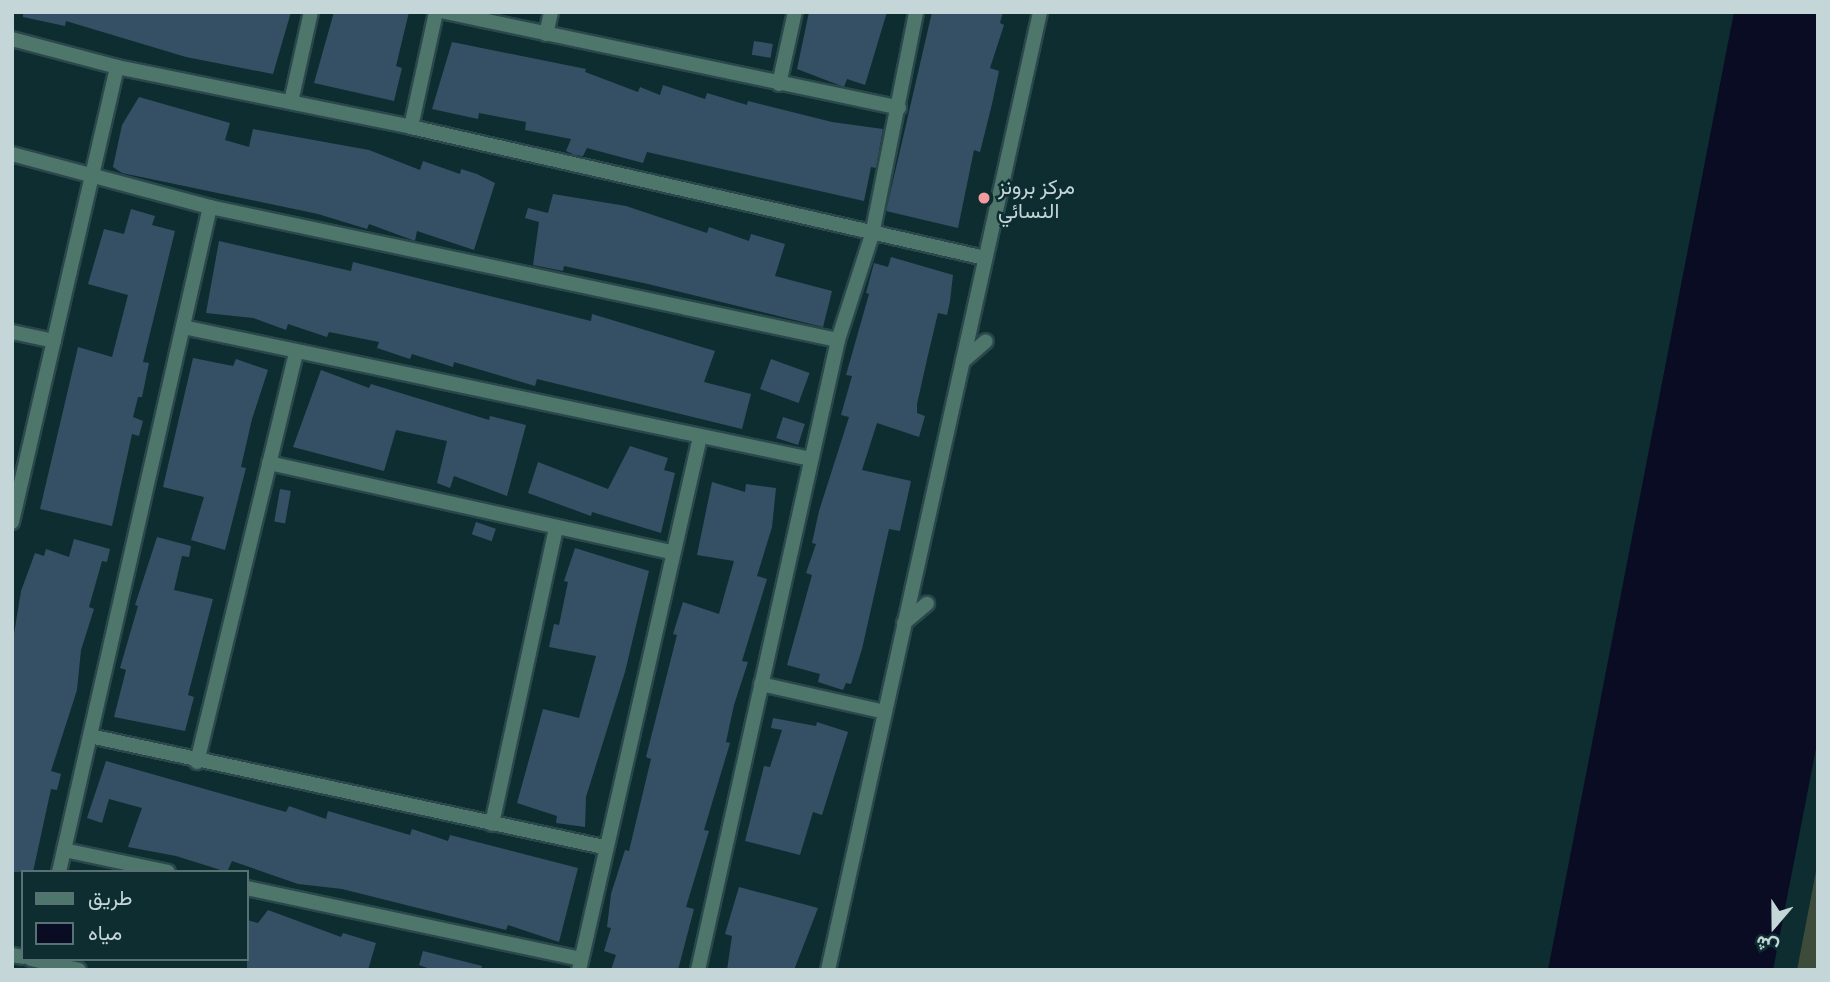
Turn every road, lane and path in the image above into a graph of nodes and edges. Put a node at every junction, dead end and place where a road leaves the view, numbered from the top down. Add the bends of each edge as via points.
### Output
1 (311, 12) edge
2 (436, 12) edge
3 (445, 12) edge
4 (551, 12) edge
5 (794, 12) edge
6 (916, 12) edge
7 (1040, 12) edge
8 (546, 34) junction
9 (12, 39) edge
10 (117, 67) junction
11 (779, 85) junction
12 (291, 102) junction
13 (899, 108) junction
14 (411, 127) junction
15 (12, 154) edge
16 (94, 172) junction
17 (210, 207) junction
18 (872, 235) junction
19 (985, 258) junction
20 (183, 327) junction
21 (12, 332) edge
22 (838, 340) junction
23 (54, 341) junction
24 (986, 341) dead end
25 (296, 352) junction
26 (963, 361) junction
27 (700, 437) junction
28 (811, 459) junction
29 (269, 463) junction
30 (12, 522) edge
31 (556, 528) junction
32 (671, 552) junction
33 (927, 604) dead end
34 (904, 623) junction
35 (761, 684) junction
36 (885, 712) junction
37 (90, 736) junction
38 (197, 762) junction
39 (492, 824) junction
40 (604, 847) junction
41 (64, 850) junction
42 (59, 870) edge
43 (159, 870) edge
44 (248, 888) edge
45 (41, 961) edge
46 (580, 964) edge
47 (79, 970) edge
48 (698, 970) edge
49 (828, 970) edge

1 - 12 street
2 - 14 street
3 - 8 street
4 - 8 street
5 - 11 street
6 - 13 street
7 - 19 street
8 - 11 street
9 - 10 street
10 - 12 street
10 - 16 street
11 - 13 street
12 - 14 street
13 - 18 street
14 - 18 street
15 - 16 street
16 - 17 street
16 - 23 street
17 - 20 street
17 - 22 street
18 - 19 street
18 - 22 street
19 - 26 street
20 - 25 street
20 - 37 street
21 - 23 street
22 - 28 street
23 - 30 street
24 - 26 street
25 - 27 street
25 - 29 street
26 - 34 street
27 - 28 street
27 - 32 street
28 - 35 street
29 - 31 street
29 - 38 street
31 - 32 street
31 - 39 street
32 - 40 street
33 - 34 street
34 - 36 street
35 - 36 street
35 - 48 street
36 - 49 street
37 - 38 street
37 - 41 street
38 - 39 street
39 - 40 street
40 - 46 street
41 - 42 street
41 - 43 street
44 - 46 street
45 - 47 street

